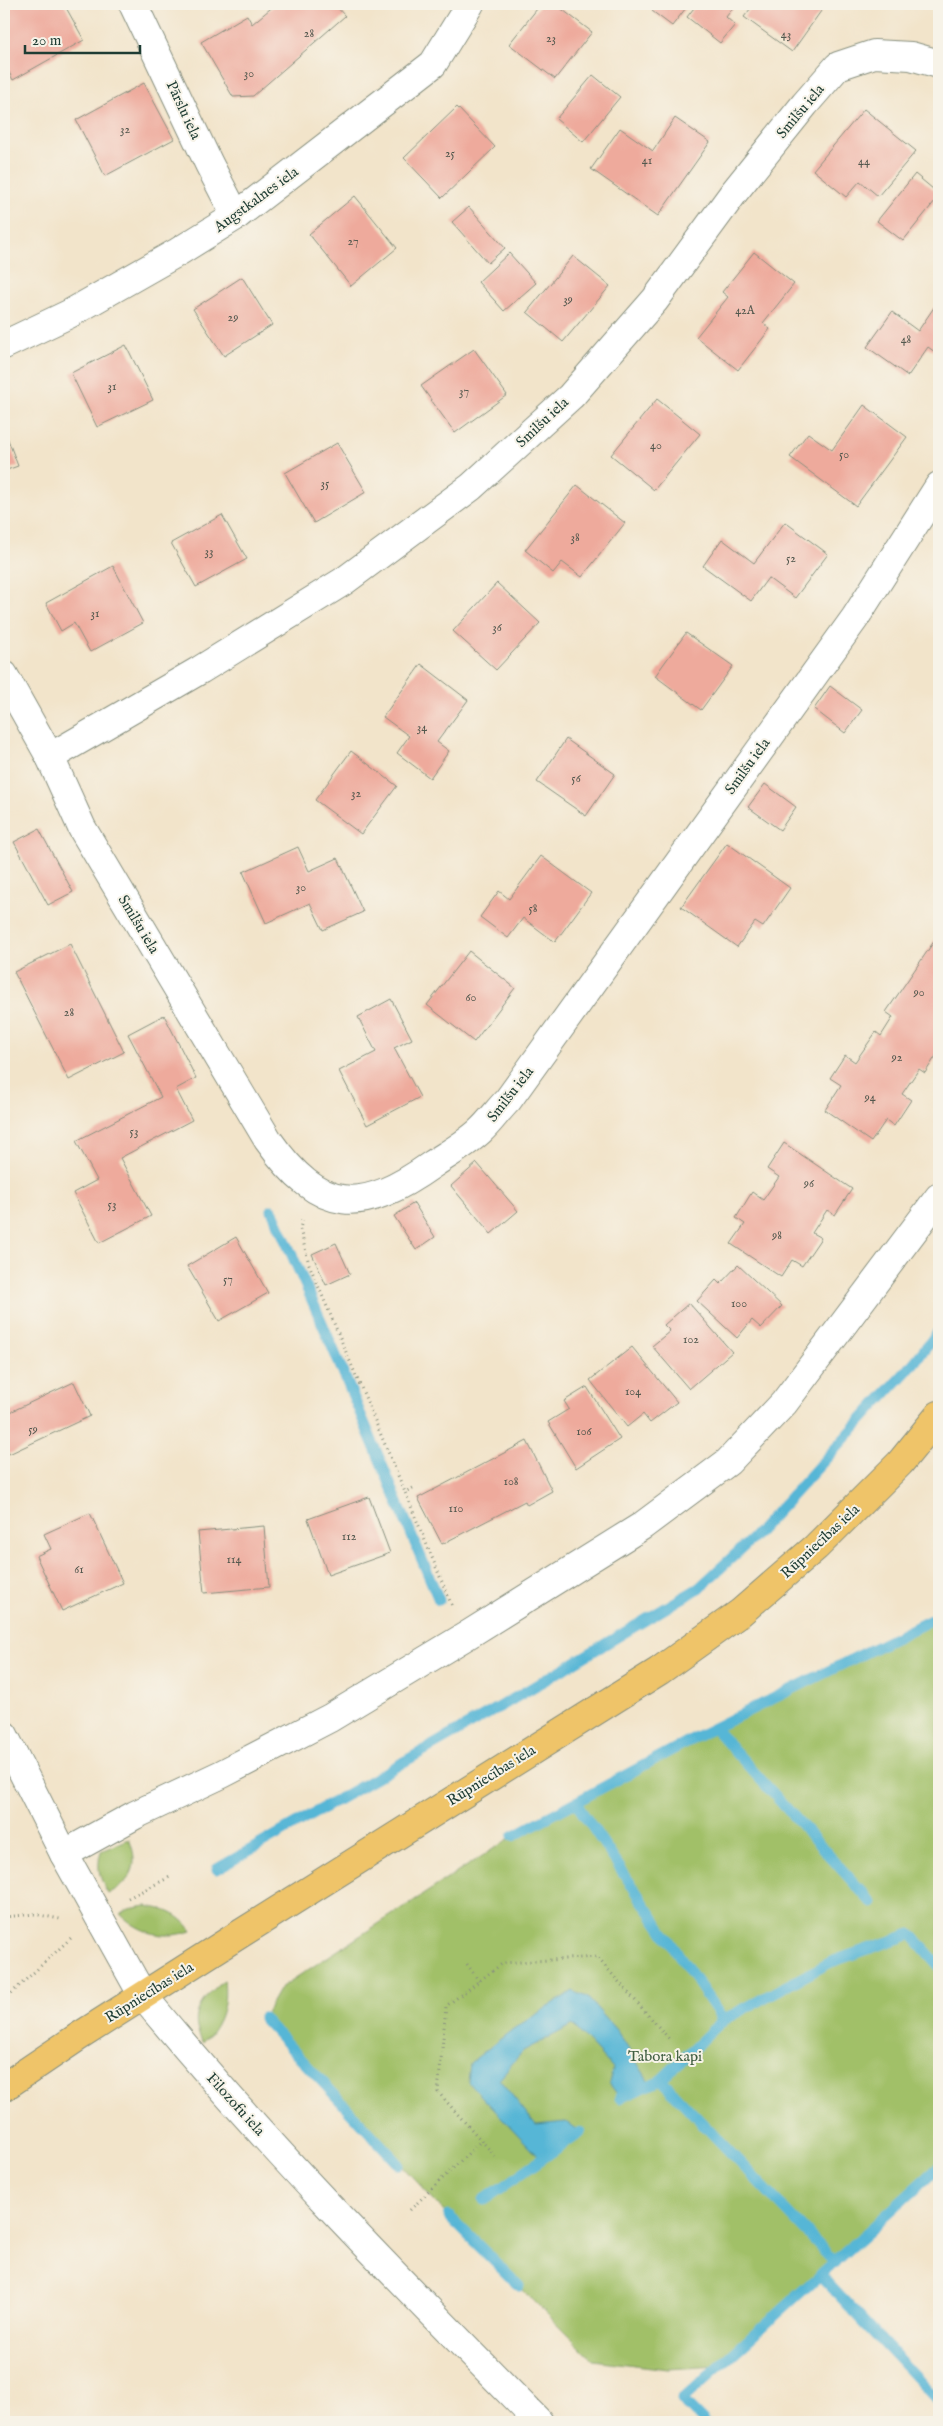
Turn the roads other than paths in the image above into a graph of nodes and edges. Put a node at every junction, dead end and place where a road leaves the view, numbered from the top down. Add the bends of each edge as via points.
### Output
1 (133, 4) edge
2 (470, 4) edge
3 (939, 64) edge
4 (236, 216) junction
5 (4, 345) edge
6 (939, 486) edge
7 (4, 675) edge
8 (50, 757) junction
9 (939, 1197) edge
10 (939, 1415) edge
11 (4, 1735) edge
12 (64, 1854) junction
13 (143, 1996) junction
14 (4, 2088) edge
15 (539, 2422) edge

1 - 4 street, Pārslu iela
2 - 4 street, Augstkalnes iela via 433,64
3 - 8 street, Smilšu iela via 911,56 874,54 838,66 735,191 655,300 571,396 471,487 344,581
4 - 5 street, Augstkalnes iela via 69,314
6 - 8 street, Smilšu iela via 855,618 523,1079 479,1132 406,1183 381,1195 355,1200 332,1197 309,1187 287,1167 82,828
7 - 8 street, Smilšu iela
9 - 12 street via 784,1403 728,1462 642,1526 330,1718
10 - 13 main road, Rūpniecības iela via 900,1463 816,1548 740,1613 659,1671
11 - 12 street, Filozofu iela
12 - 13 street, Filozofu iela
13 - 14 main road, Rūpniecības iela
13 - 15 street, Filozofu iela via 198,2062 372,2253

